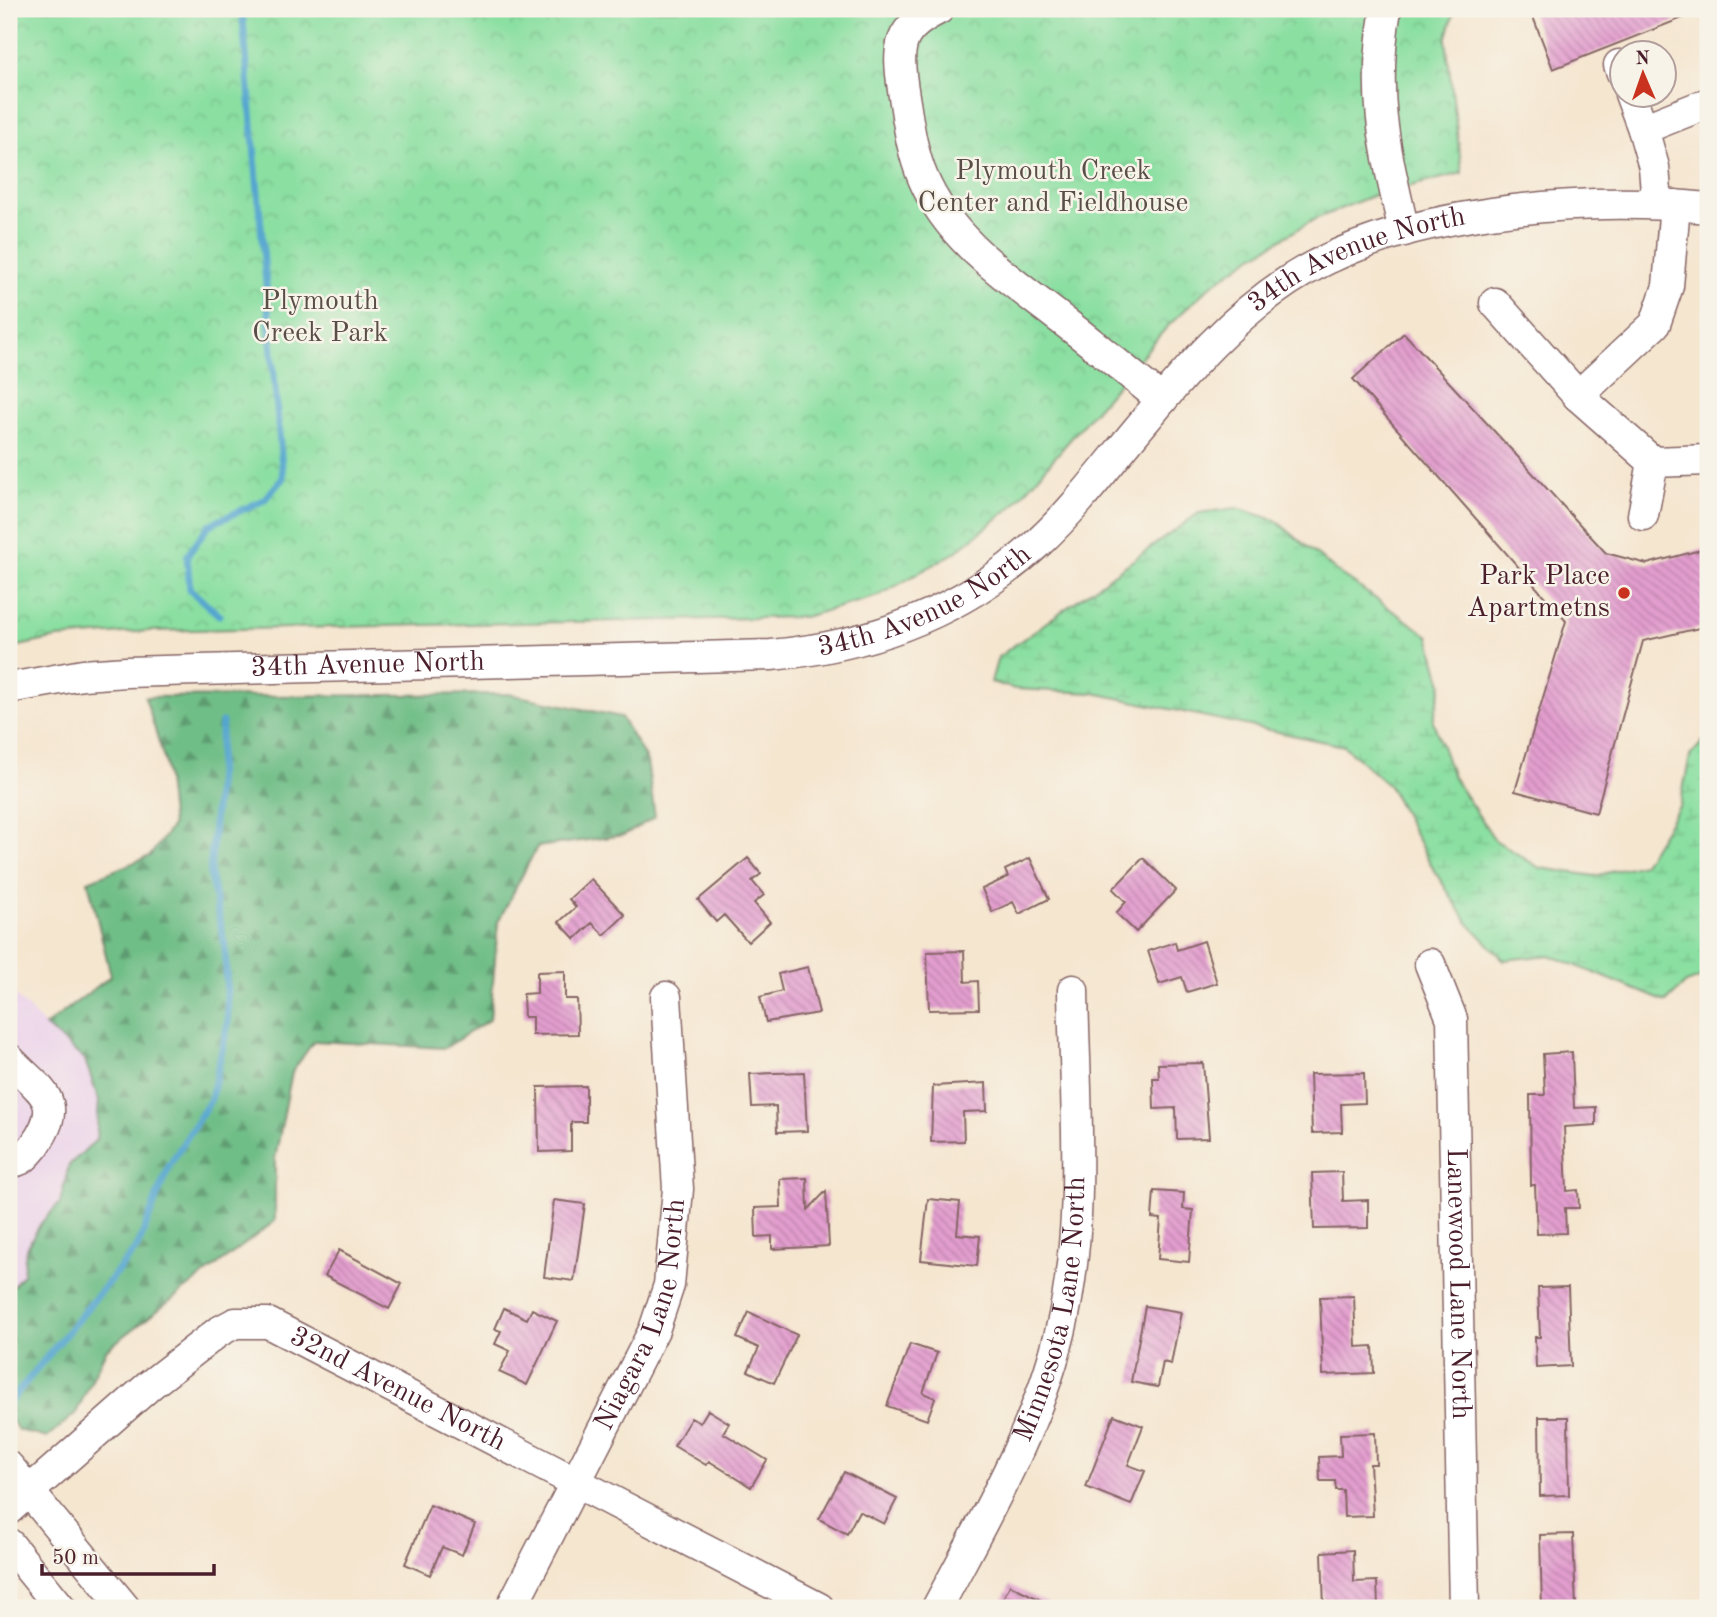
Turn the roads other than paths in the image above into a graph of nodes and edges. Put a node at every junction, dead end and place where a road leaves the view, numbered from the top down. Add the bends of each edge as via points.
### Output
1 (939, 9) edge
2 (1386, 9) edge
3 (1708, 103) edge
4 (1635, 108) edge
5 (1643, 129) junction
6 (1666, 205) junction
7 (1708, 208) edge
8 (1404, 231) junction
9 (1495, 303) dead end
10 (1578, 396) junction
11 (1161, 400) junction
12 (1708, 460) edge
13 (1653, 462) junction
14 (1643, 515) dead end
15 (9, 688) edge
16 (1430, 964) dead end
17 (1073, 990) dead end
18 (666, 996) dead end
19 (9, 1059) edge
20 (9, 1162) edge
21 (9, 1467) edge
22 (576, 1484) junction
23 (19, 1499) edge
24 (9, 1544) edge
25 (61, 1608) edge
26 (125, 1608) edge
27 (511, 1608) edge
28 (819, 1608) edge
29 (937, 1608) edge
30 (1464, 1608) edge

1 - 11 street via 905,31 899,57 912,147 944,217 972,249
2 - 8 street via 1378,108
3 - 5 street
4 - 5 street
5 - 6 street
6 - 7 street, 34th Avenue North
6 - 8 street, 34th Avenue North via 1474,215
6 - 10 street via 1668,286 1655,324
8 - 11 street, 34th Avenue North via 1319,263 1288,281 1214,340
9 - 10 street
10 - 13 street
11 - 15 street, 34th Avenue North via 1066,513 1006,570 943,609 898,630 849,644 772,655 125,672
12 - 13 street
13 - 14 street
16 - 30 street, Lanewood Lane North via 1452,1019
17 - 29 street, Minnesota Lane North via 1076,1180 1072,1256 1060,1332 1038,1405
18 - 22 street, Niagara Lane North via 678,1189 669,1284 654,1330
19 - 20 street via 49,1101 51,1111 50,1123 26,1156
21 - 23 street
22 - 23 street, 32nd Avenue North via 268,1324 251,1321 218,1332
22 - 27 street, Niagara Lane North
22 - 28 street, 32nd Avenue North
23 - 26 street
24 - 25 street

